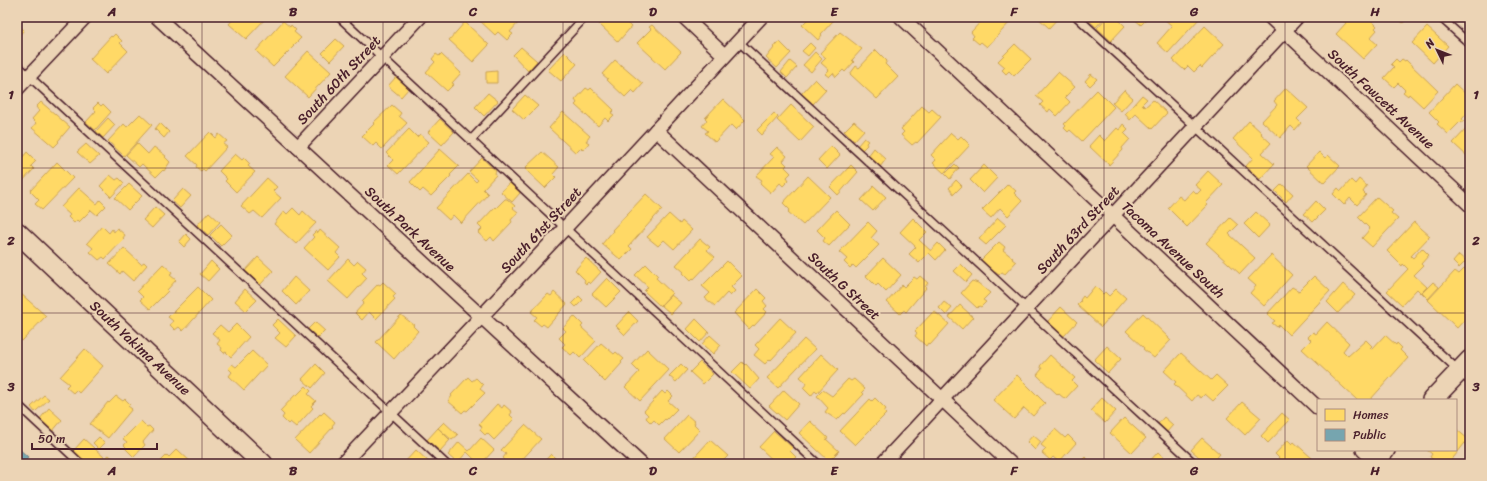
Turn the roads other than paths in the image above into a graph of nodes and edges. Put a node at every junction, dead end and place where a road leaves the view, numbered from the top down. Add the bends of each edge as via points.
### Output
1 (85, 17) edge
2 (158, 17) edge
3 (339, 17) edge
4 (420, 17) edge
5 (585, 17) edge
6 (684, 17) edge
7 (761, 17) edge
8 (901, 17) edge
9 (1077, 17) edge
10 (1270, 17) edge
11 (1297, 17) edge
12 (1440, 17) edge
13 (1284, 31) junction
14 (738, 41) junction
15 (1470, 44) edge
16 (724, 55) junction
17 (382, 57) junction
18 (17, 65) edge
19 (29, 76) junction
20 (17, 89) edge
21 (1196, 127) junction
22 (656, 130) junction
23 (471, 140) junction
24 (298, 147) junction
25 (1470, 205) edge
26 (1113, 215) junction
27 (565, 228) junction
28 (17, 232) edge
29 (1027, 308) junction
30 (482, 317) junction
31 (1466, 370) edge
32 (1433, 399) edge
33 (942, 400) junction
34 (17, 404) edge
35 (1317, 407) edge
36 (391, 413) junction
37 (81, 464) edge
38 (263, 464) edge
39 (342, 464) edge
40 (446, 464) edge
41 (641, 464) edge
42 (818, 464) edge
43 (882, 464) edge
44 (1011, 464) edge
45 (1195, 464) edge

1 - 19 street
2 - 24 street, South Park Avenue
3 - 17 lane
4 - 17 street, South 60th Street
5 - 23 lane
6 - 16 street
7 - 14 street, South 61st Street
8 - 26 street, Tacoma Avenue South
9 - 21 lane
10 - 13 street, South Fawcett Avenue
11 - 13 street, South 63rd Street
12 - 15 lane
13 - 21 street, South 63rd Street
13 - 25 street, South Fawcett Avenue
14 - 16 street, South 61st Street
14 - 29 lane
16 - 22 street, South 61st Street
17 - 23 lane
17 - 24 street, South 60th Street
18 - 19 lane
19 - 20 street
19 - 36 lane
21 - 26 street, South 63rd Street
21 - 31 lane
22 - 27 street, South 61st Street
22 - 33 street, South G Street
23 - 27 lane
24 - 30 street, South Park Avenue
26 - 29 street, South 63rd Street
26 - 35 street, Tacoma Avenue South
27 - 30 street, South 61st Street
27 - 42 lane
28 - 38 main road, South Yakima Avenue
29 - 33 street, South 63rd Street
29 - 45 lane
30 - 36 street, South 61st Street
30 - 41 street, South Park Avenue
31 - 32 main road
33 - 43 street, South 63rd Street
33 - 44 street, South G Street
34 - 37 lane
36 - 39 street, South 61st Street
36 - 40 lane

